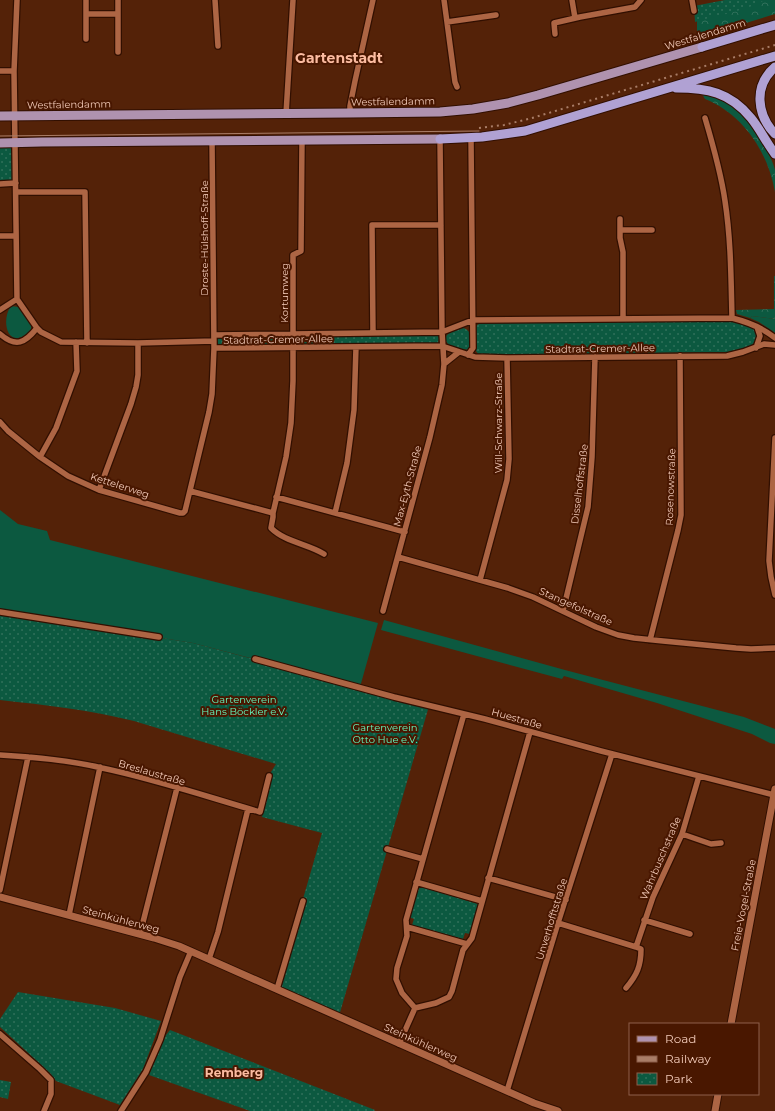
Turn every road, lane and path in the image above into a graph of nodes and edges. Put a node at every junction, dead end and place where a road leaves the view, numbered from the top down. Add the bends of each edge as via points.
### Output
1 (18, 0) edge
2 (86, 0) edge
3 (118, 0) edge
4 (216, 0) edge
5 (293, 0) edge
6 (373, 0) edge
7 (444, 0) edge
8 (572, 0) edge
9 (641, 0) edge
10 (692, 0) edge
11 (694, 11) dead end
12 (86, 14) junction
13 (118, 14) junction
14 (496, 15) dead end
15 (575, 18) junction
16 (447, 22) junction
17 (775, 25) edge
18 (555, 34) dead end
19 (86, 39) dead end
20 (218, 46) dead end
21 (702, 46) joint
22 (118, 52) dead end
23 (775, 56) edge
24 (775, 67) edge
25 (0, 71) edge
26 (14, 71) junction
27 (457, 87) dead end
28 (666, 88) junction
29 (350, 113) junction
30 (286, 114) junction
31 (0, 116) edge
32 (15, 116) junction
33 (705, 118) dead end
34 (775, 134) edge
35 (471, 138) junction
36 (440, 139) junction
37 (302, 140) junction
38 (212, 141) junction
39 (0, 143) edge
40 (16, 143) junction
41 (772, 150) edge
42 (775, 163) edge
43 (16, 183) junction
44 (0, 184) edge
45 (16, 192) junction
46 (620, 219) dead end
47 (441, 225) junction
48 (620, 230) junction
49 (652, 230) dead end
50 (0, 236) edge
51 (16, 236) junction
52 (17, 299) junction
53 (0, 310) edge
54 (732, 318) junction
55 (624, 319) junction
56 (473, 320) junction
57 (757, 327) junction
58 (37, 328) junction
59 (442, 332) junction
60 (373, 333) junction
61 (0, 334) edge
62 (293, 334) junction
63 (214, 335) junction
64 (775, 338) edge
65 (214, 341) junction
66 (76, 342) junction
67 (87, 343) junction
68 (138, 343) junction
69 (775, 345) edge
70 (442, 346) junction
71 (293, 347) junction
72 (356, 347) junction
73 (214, 348) junction
74 (756, 348) junction
75 (459, 352) junction
76 (468, 355) junction
77 (680, 356) junction
78 (595, 357) junction
79 (507, 358) junction
80 (444, 364) junction
81 (0, 422) edge
82 (775, 438) edge
83 (40, 457) junction
84 (99, 490) junction
85 (190, 491) junction
86 (276, 497) junction
87 (273, 512) junction
88 (335, 513) junction
89 (405, 532) junction
90 (324, 554) dead end
91 (398, 557) junction
92 (480, 580) junction
93 (775, 595) edge
94 (383, 611) dead end
95 (564, 611) junction
96 (0, 612) edge
97 (159, 637) dead end
98 (650, 640) junction
99 (775, 648) edge
100 (255, 659) dead end
101 (464, 714) junction
102 (530, 732) junction
103 (612, 754) junction
104 (0, 755) edge
105 (28, 756) junction
106 (100, 767) junction
107 (269, 776) dead end
108 (699, 776) junction
109 (177, 788) junction
110 (774, 792) edge
111 (248, 809) junction
112 (682, 834) junction
113 (721, 843) dead end
114 (388, 849) dead end
115 (423, 859) junction
116 (488, 878) junction
117 (416, 882) junction
118 (0, 890) edge
119 (0, 897) edge
120 (566, 900) junction
121 (482, 901) junction
122 (303, 902) dead end
123 (69, 915) junction
124 (644, 920) junction
125 (558, 923) junction
126 (407, 927) junction
127 (140, 934) junction
128 (690, 934) dead end
129 (468, 944) junction
130 (636, 947) junction
131 (191, 951) junction
132 (209, 959) junction
133 (626, 988) dead end
134 (277, 989) junction
135 (415, 1008) junction
136 (731, 1023) edge
137 (0, 1034) edge
138 (400, 1044) junction
139 (507, 1091) junction
140 (718, 1095) edge
141 (44, 1111) edge
142 (121, 1111) edge
143 (558, 1111) edge
144 (715, 1111) edge

1 - 26 street
2 - 12 street
3 - 13 street
4 - 20 street
5 - 30 street
6 - 29 street
7 - 16 street
8 - 15 street
9 - 15 street via 635,7
10 - 11 street
12 - 13 street
12 - 19 street
13 - 22 street
14 - 16 street
15 - 18 street via 554,23
16 - 27 street
17 - 21 highway, Westfalendamm
21 - 29 main road, Westfalendamm via 496,106 458,111
23 - 28 highway
24 - 34 highway via 766,78 760,100 763,118
25 - 26 street
26 - 32 street
28 - 35 highway via 524,131
28 - 41 highway via 704,89 728,98 751,118
29 - 30 main road, Westfalendamm
30 - 32 main road, Westfalendamm
31 - 32 main road, Westfalendamm
32 - 40 street
33 - 54 street via 725,201 731,260
35 - 36 highway
35 - 56 street
36 - 37 main road
36 - 47 street, Max-Eyth-Straße
37 - 38 main road
37 - 62 street, Kortumweg via 301,251 293,255
38 - 40 main road
38 - 63 street, Droste-Hülshoff-Straße
39 - 40 main road
40 - 43 street
41 - 42 highway
43 - 44 street
43 - 45 street
45 - 51 street
45 - 67 street via 85,192
46 - 48 street
47 - 59 street, Max-Eyth-Straße
47 - 60 street via 372,225
48 - 49 street
48 - 55 street via 623,252
50 - 51 street
51 - 52 street
52 - 53 street
52 - 58 street
54 - 55 street, Stadtrat-Cremer-Allee
54 - 57 street, Stadtrat-Cremer-Allee
55 - 56 street, Stadtrat-Cremer-Allee
56 - 59 street, Stadtrat-Cremer-Allee
56 - 76 street via 473,348
57 - 64 street, Stadtrat-Cremer-Allee
57 - 74 street via 760,336
58 - 61 street via 20,342 13,343
58 - 66 street via 61,342
59 - 60 street, Stadtrat-Cremer-Allee
59 - 70 street, Max-Eyth-Straße
60 - 62 street, Stadtrat-Cremer-Allee
62 - 63 street, Stadtrat-Cremer-Allee
62 - 71 street, Kortumweg
63 - 65 street, Stadtrat-Cremer-Allee
65 - 68 street
65 - 73 street, Stadtrat-Cremer-Allee
66 - 67 street
66 - 83 street via 77,371 56,428
67 - 68 street
68 - 84 street via 136,387
69 - 74 street, Stadtrat-Cremer-Allee via 764,344
70 - 72 street, Stadtrat-Cremer-Allee
70 - 75 street, Stadtrat-Cremer-Allee
70 - 80 street, Max-Eyth-Straße
71 - 72 street, Stadtrat-Cremer-Allee
71 - 73 street, Stadtrat-Cremer-Allee
71 - 86 street, Kortumweg via 291,423
72 - 88 street via 353,418 347,463
73 - 85 street via 209,412
74 - 77 street, Stadtrat-Cremer-Allee via 727,356
75 - 76 street, Stadtrat-Cremer-Allee
75 - 80 street
76 - 79 street, Stadtrat-Cremer-Allee
77 - 78 street, Stadtrat-Cremer-Allee
77 - 98 street, Rosenowstraße via 681,515
78 - 79 street, Stadtrat-Cremer-Allee
78 - 95 street, Disselhoffstraße via 588,507
79 - 92 street, Will-Schwarz-Straße via 508,475
80 - 89 street, Max-Eyth-Straße via 437,407
81 - 83 street, Kettelerweg
82 - 93 street via 769,561
83 - 84 street, Kettelerweg via 68,476
84 - 85 street, Kettelerweg via 183,513
85 - 87 street
86 - 87 street, Kortumweg
86 - 88 street
87 - 90 street, Kortumweg via 271,528 277,534
88 - 89 street
89 - 91 street, Max-Eyth-Straße
91 - 92 street, Stangefolstraße
91 - 94 street, Max-Eyth-Straße
92 - 95 street, Stangefolstraße via 527,595
95 - 98 street, Stangefolstraße via 596,627
96 - 97 street
98 - 99 street, Stangefolstraße via 751,649
100 - 101 street, Huestraße
101 - 102 street, Huestraße
101 - 115 street
102 - 103 street, Huestraße
102 - 116 street
103 - 108 street, Huestraße
103 - 120 street, Unverhofftstraße
104 - 105 street, Breslaustraße
105 - 106 street, Breslaustraße
105 - 118 street
106 - 109 street, Breslaustraße
106 - 123 street
107 - 111 street via 260,812
108 - 110 street, Huestraße
108 - 112 street, Wahrbuschstraße
109 - 111 street, Breslaustraße
109 - 127 street
110 - 136 street, Freie-Vogel-Straße
111 - 132 street
112 - 113 street via 711,844
112 - 124 street, Wahrbuschstraße
114 - 115 street
115 - 117 street
116 - 120 street
116 - 121 street
117 - 121 street
117 - 126 street via 406,920
119 - 123 street, Steinkühlerweg
120 - 125 street, Unverhofftstraße
121 - 129 street
122 - 134 street
123 - 127 street, Steinkühlerweg
124 - 128 street
124 - 130 street, Wahrbuschstraße
125 - 130 street
125 - 139 street, Unverhofftstraße
126 - 129 street
126 - 135 street via 396,979 402,993
127 - 131 street, Steinkühlerweg
129 - 135 street via 448,998
130 - 133 street, Wahrbuschstraße via 641,949 641,959 635,978
131 - 132 street, Steinkühlerweg
131 - 142 street via 160,1040 146,1072
132 - 134 street, Steinkühlerweg
134 - 138 street, Steinkühlerweg
135 - 138 street
137 - 141 street via 51,1080 51,1094
138 - 139 street, Steinkühlerweg
139 - 143 street, Steinkühlerweg
140 - 144 street

